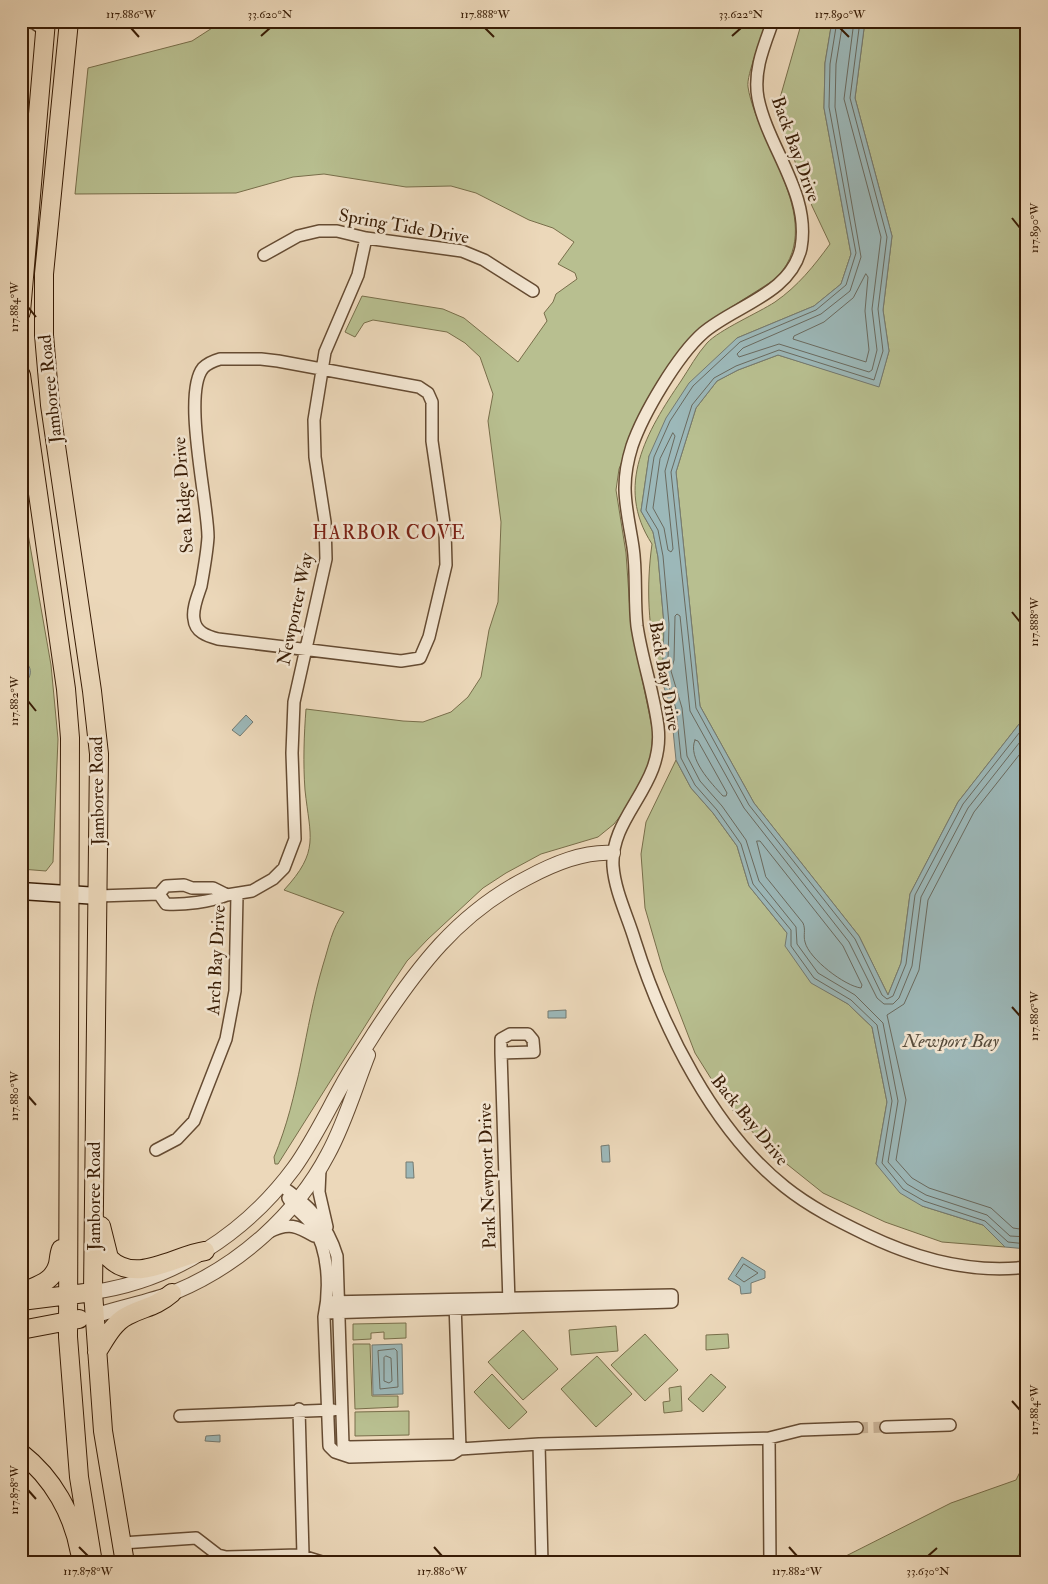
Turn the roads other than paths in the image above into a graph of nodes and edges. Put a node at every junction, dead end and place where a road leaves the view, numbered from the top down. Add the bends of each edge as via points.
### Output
1 (26, 21) edge
2 (69, 21) edge
3 (773, 21) edge
4 (46, 26) edge
5 (366, 238) junction
6 (264, 255) dead end
7 (533, 291) dead end
8 (21, 312) edge
9 (321, 370) junction
10 (21, 375) edge
11 (305, 650) junction
12 (612, 853) junction
13 (192, 888) junction
14 (21, 891) edge
15 (69, 893) junction
16 (159, 894) junction
17 (232, 895) junction
18 (98, 896) junction
19 (191, 901) junction
20 (378, 1029) junction
21 (501, 1053) dead end
22 (156, 1150) dead end
23 (320, 1168) junction
24 (280, 1185) junction
25 (94, 1188) junction
26 (296, 1202) junction
27 (327, 1229) junction
28 (266, 1233) junction
29 (68, 1238) junction
30 (318, 1238) junction
31 (204, 1251) junction
32 (1027, 1266) edge
33 (93, 1292) junction
34 (21, 1293) edge
35 (172, 1293) junction
36 (68, 1296) junction
37 (21, 1301) edge
38 (509, 1303) junction
39 (455, 1304) junction
40 (339, 1307) junction
41 (326, 1308) junction
42 (94, 1316) junction
43 (68, 1322) junction
44 (21, 1330) edge
45 (97, 1352) junction
46 (300, 1410) junction
47 (326, 1410) junction
48 (340, 1410) junction
49 (180, 1416) dead end
50 (950, 1425) dead end
51 (886, 1427) tunnel mouth
52 (857, 1428) tunnel mouth
53 (769, 1438) junction
54 (539, 1444) junction
55 (339, 1448) junction
56 (460, 1449) junction
57 (21, 1452) edge
58 (122, 1543) junction
59 (302, 1555) junction
60 (82, 1563) edge
61 (93, 1563) edge
62 (125, 1563) edge
63 (325, 1563) edge
64 (542, 1563) edge
65 (770, 1563) edge

1 - 4 street
2 - 18 main road, Jamboree Road via 44,274 44,335 50,405 99,754
3 - 12 street, Back Bay Drive via 760,56 758,98 799,204 801,244 795,264 784,280 714,325 692,345 646,415 632,448 624,492 633,548 638,629 659,741 650,779 622,828
4 - 8 main road
5 - 6 street, Spring Tide Drive via 337,231 319,231 298,236
5 - 7 street, Spring Tide Drive via 462,251 484,260
5 - 9 street, Newporter Way via 358,275 332,333
9 - 11 street, Newporter Way via 313,438 325,522 326,559
9 - 11 street via 419,387 428,393 432,402 432,440 445,530 446,565 429,638 420,658 401,661
9 - 11 street, Sea Ridge Drive via 261,358 220,359 209,362 202,369 196,403 197,446 208,536 194,620 198,630 206,636
10 - 15 main road, Jamboree Road via 66,689 70,738
11 - 17 street, Newporter Way via 292,724 296,823 291,854 273,879 252,891
12 - 20 street via 597,852 558,864 498,894 423,962
12 - 32 street, Back Bay Drive via 617,888 644,971 691,1071 709,1101 765,1169 788,1190 821,1212 911,1255 974,1267
13 - 16 street via 166,886
13 - 17 street via 213,888
13 - 19 street
14 - 15 main road
15 - 18 main road
15 - 29 main road, Jamboree Road
16 - 18 street
16 - 19 street, Newporter Way via 166,904 183,905
17 - 19 street, Newporter Way via 212,901
17 - 22 street, Arch Bay Drive via 235,991 224,1047 194,1121 177,1139
18 - 25 main road, Jamboree Road
20 - 23 street via 346,1115
20 - 24 street via 341,1086 306,1150
21 - 38 street, Park Newport Drive
23 - 26 street
23 - 27 street via 319,1192
24 - 26 street
24 - 31 street via 240,1224
25 - 31 main road via 106,1251 118,1266 146,1269
25 - 33 main road, Jamboree Road
26 - 27 street
26 - 28 street
26 - 30 street
27 - 40 street via 337,1256
28 - 30 street via 292,1226 304,1228
28 - 35 street via 203,1278
29 - 34 main road via 49,1279 37,1288
29 - 36 main road, Jamboree Road
30 - 41 street via 326,1264
31 - 33 street via 189,1262 148,1279
33 - 36 main road
33 - 42 main road, Jamboree Road
35 - 42 street
35 - 45 main road via 158,1305 126,1316 117,1323
36 - 37 main road
36 - 43 main road, Jamboree Road
38 - 38 street via 672,1302 672,1295
38 - 39 street
39 - 40 street
39 - 56 street
40 - 41 street
40 - 48 street
41 - 47 street
42 - 43 main road
42 - 45 main road, Jamboree Road
43 - 44 main road
43 - 61 main road, Jamboree Road via 79,1477
45 - 58 main road, Jamboree Road via 109,1475
46 - 47 street
46 - 49 street
46 - 59 street
47 - 48 street
47 - 55 street via 329,1446
48 - 55 street
50 - 51 street
52 - 53 street via 801,1430
53 - 54 street
53 - 65 street
54 - 56 street
54 - 64 street
55 - 56 street via 452,1445
57 - 60 main road via 52,1486 65,1506 76,1533
58 - 59 street via 196,1538 218,1555 226,1557
58 - 62 main road, Jamboree Road
59 - 63 street

